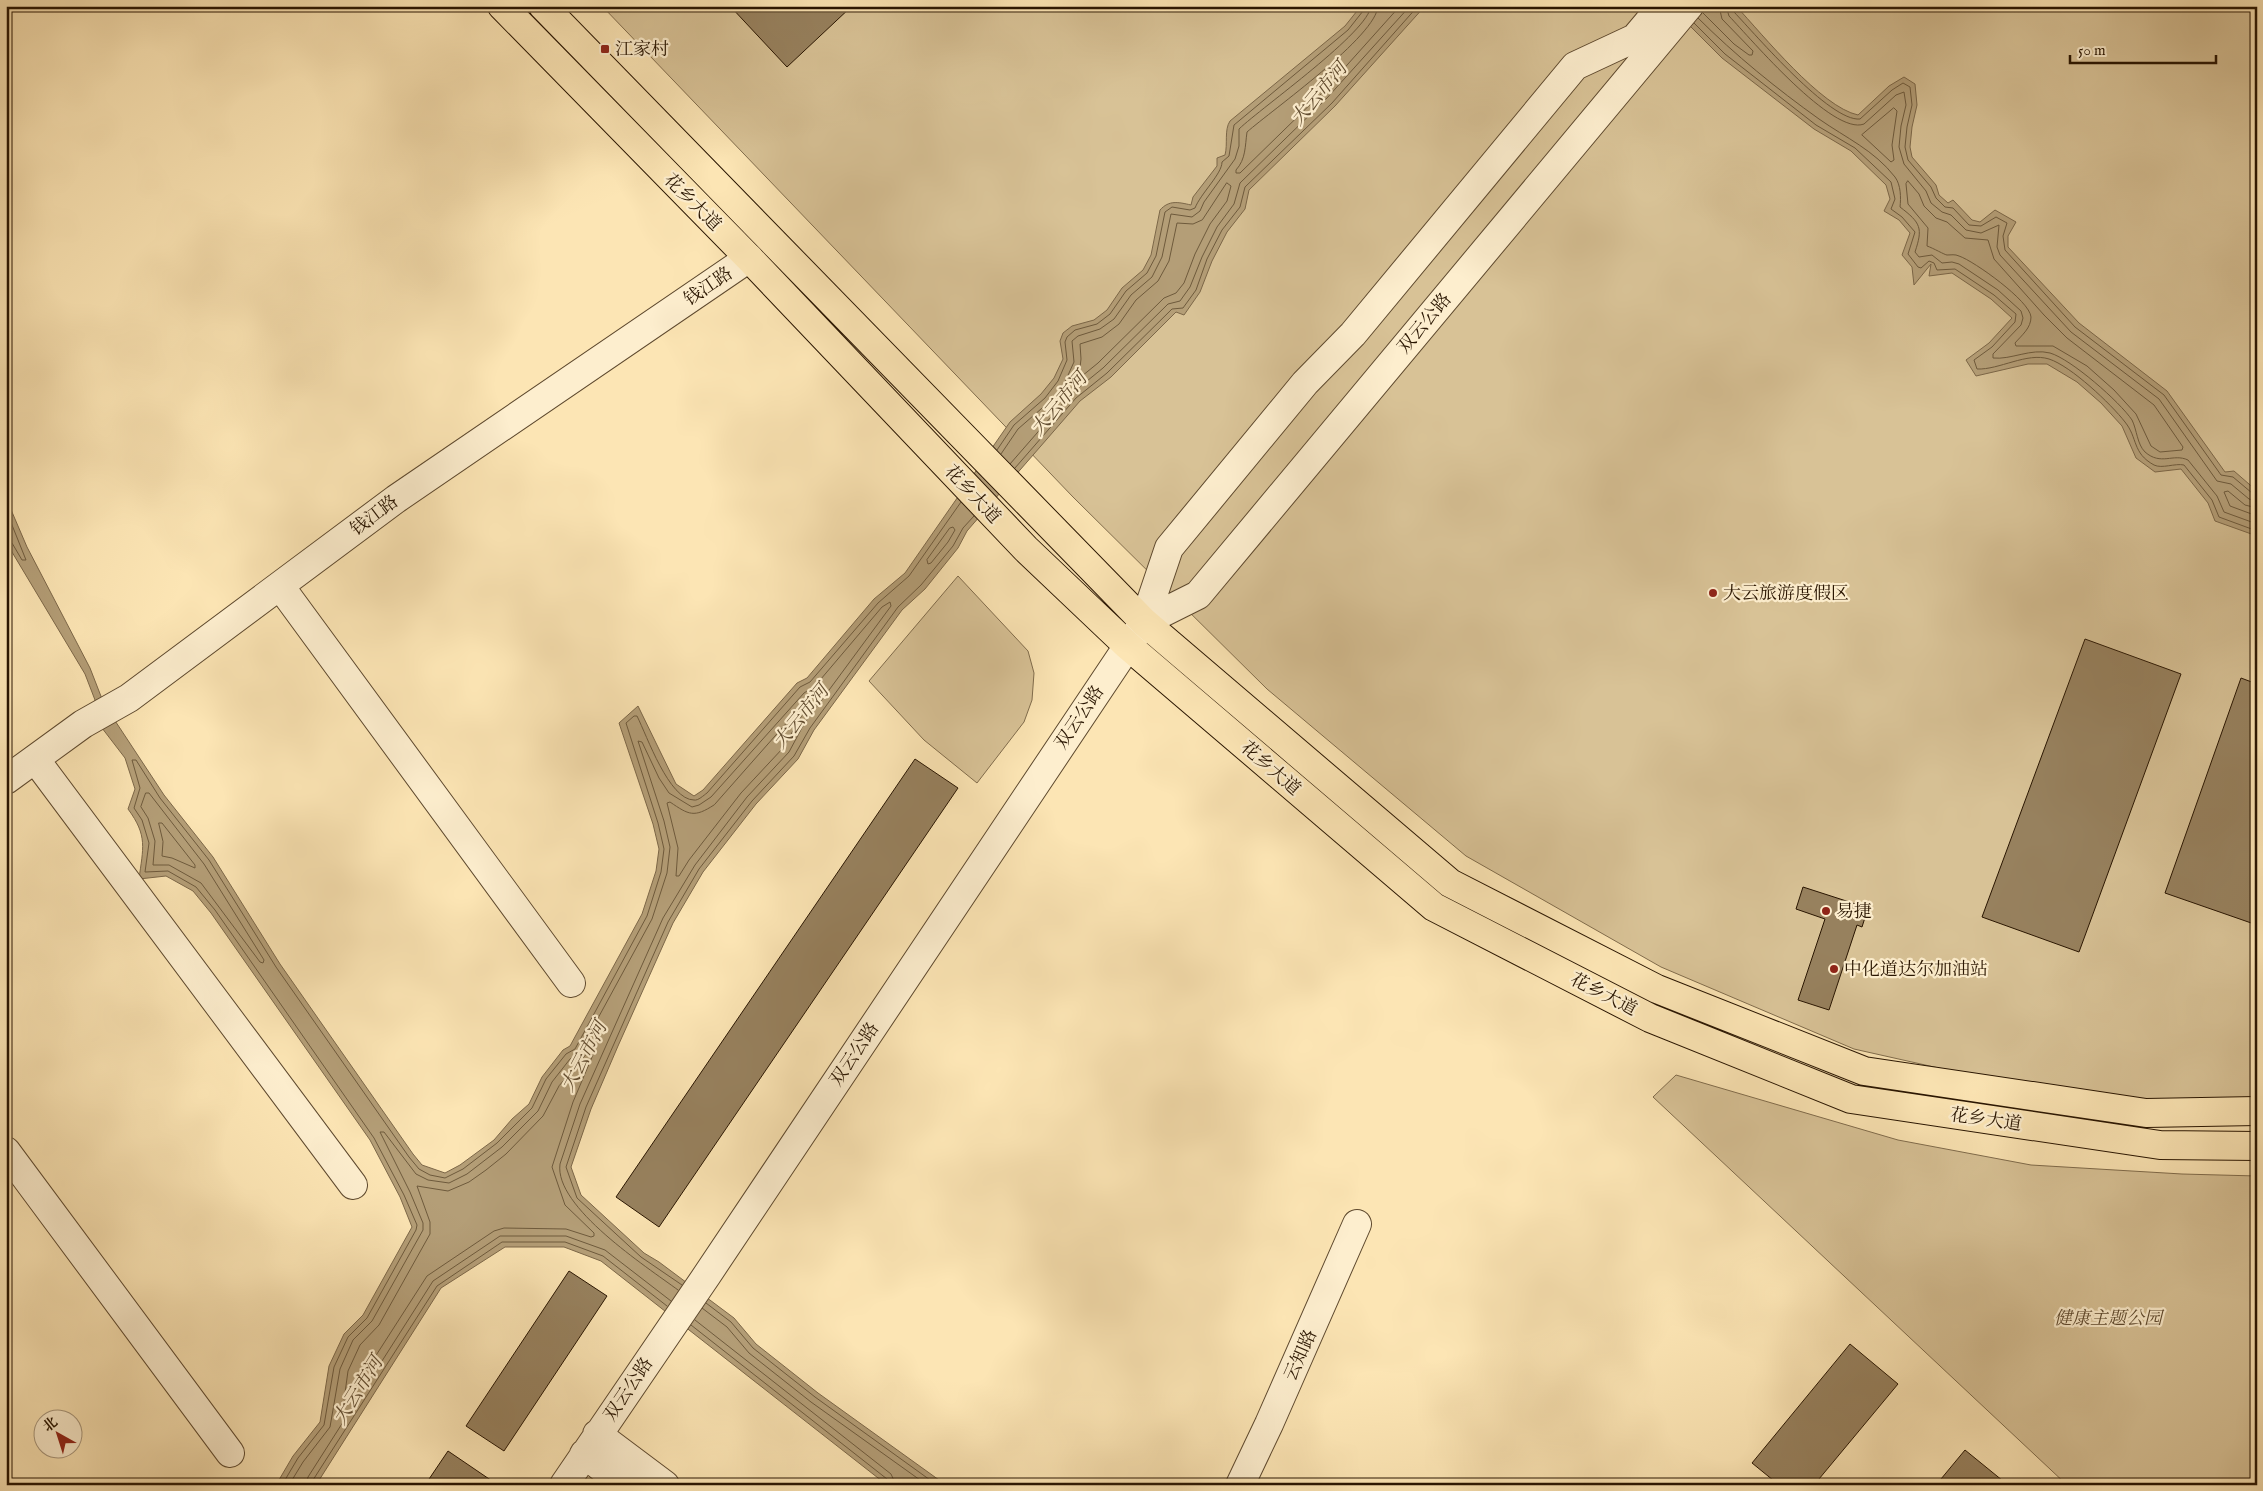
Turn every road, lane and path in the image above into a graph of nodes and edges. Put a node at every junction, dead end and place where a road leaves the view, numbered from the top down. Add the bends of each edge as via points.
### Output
1 (502, 6) edge
2 (543, 6) edge
3 (1670, 12) edge
4 (749, 258) junction
5 (280, 586) junction
6 (1144, 622) junction
7 (1127, 644) junction
8 (35, 759) junction
9 (6, 780) edge
10 (571, 983) dead end
11 (2257, 1112) edge
12 (2257, 1146) edge
13 (6, 1151) edge
14 (353, 1185) dead end
15 (1357, 1224) dead end
16 (591, 1444) junction
17 (230, 1453) dead end
18 (564, 1485) edge
19 (624, 1485) edge
20 (664, 1485) edge
21 (1240, 1485) edge

1 - 4 main road, 花乡大道
2 - 6 main road, 花乡大道
3 - 6 street, 双云公路 via 1198,595
3 - 6 street, 双云公路 via 1635,38 1575,66 1353,334 1305,383 1169,548
4 - 5 street, 钱江路 via 396,499
4 - 7 main road, 花乡大道 via 996,519
5 - 8 street, 钱江路 via 129,698 83,724
5 - 10 street
6 - 7 street, 双云公路
6 - 11 main road, 花乡大道 via 1450,883 1657,989 1864,1071 2146,1113
7 - 12 main road, 花乡大道 via 1434,907 1650,1018 1851,1099 2160,1145
7 - 16 street, 双云公路
8 - 9 street, 钱江路
8 - 14 street
13 - 17 street
15 - 21 street, 云知路
16 - 18 street, 双云公路
16 - 19 street
16 - 20 street

